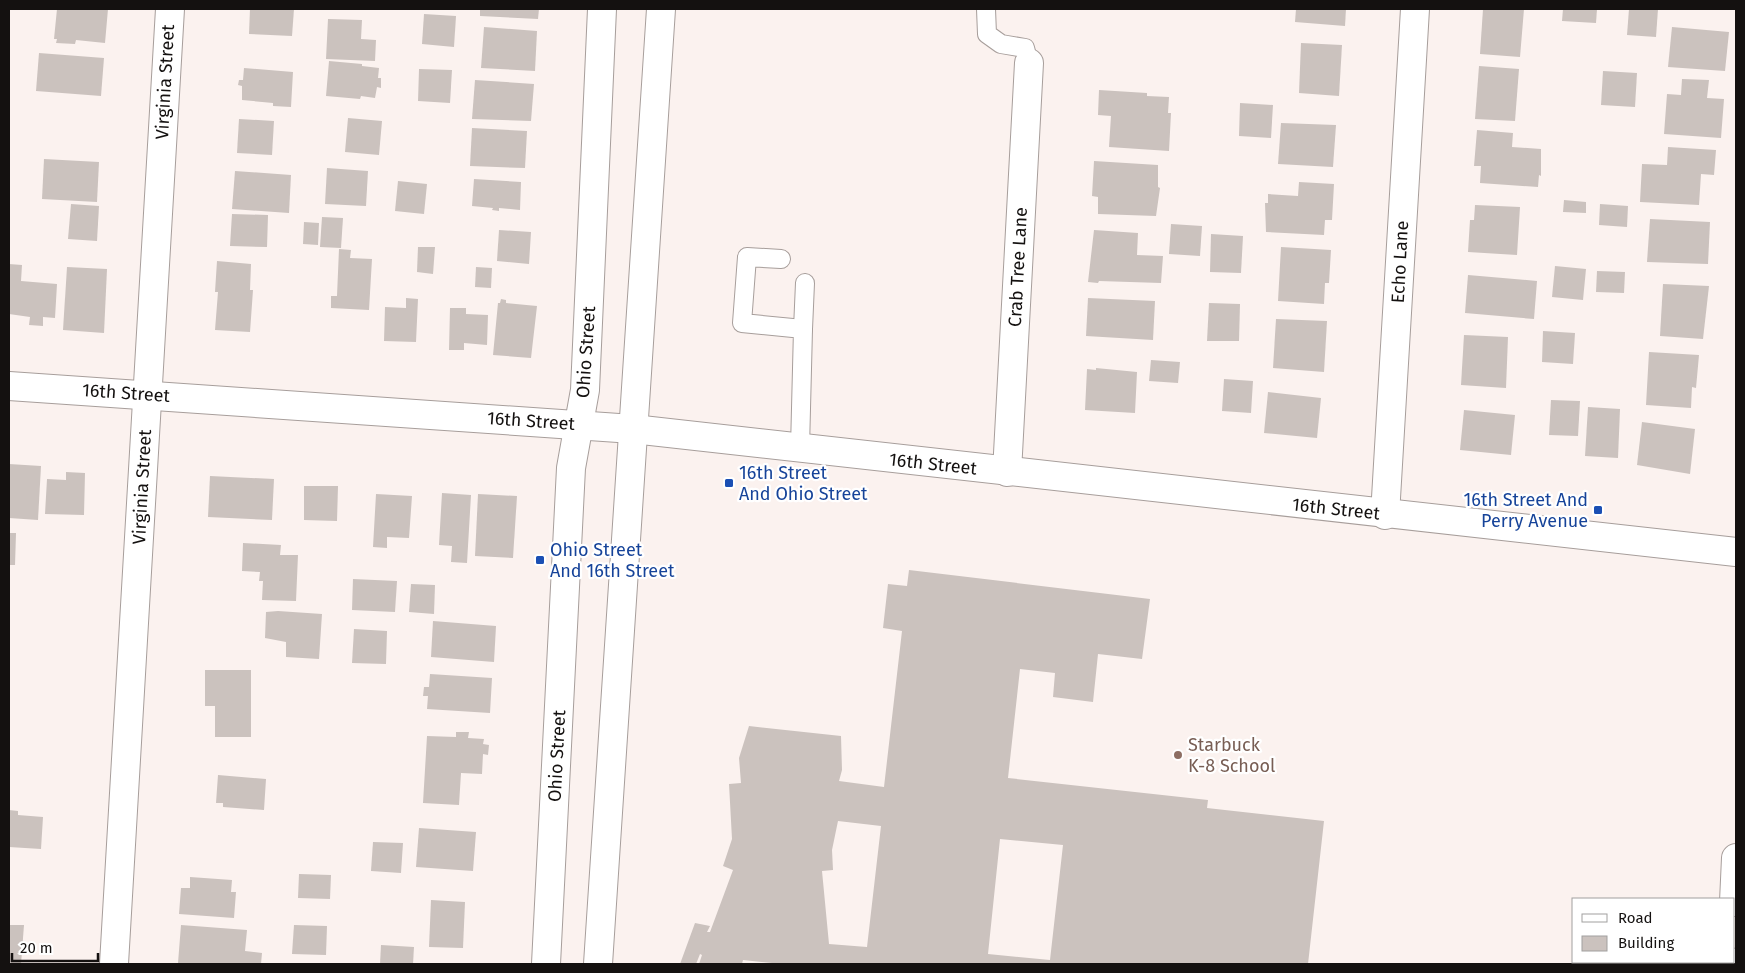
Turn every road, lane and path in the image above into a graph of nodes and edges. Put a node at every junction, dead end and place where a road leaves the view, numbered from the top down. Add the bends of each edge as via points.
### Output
1 (170, 9) edge
2 (602, 9) edge
3 (661, 9) edge
4 (986, 9) edge
5 (1415, 9) edge
6 (1029, 63) joint
7 (781, 259) dead end
8 (805, 283) dead end
9 (803, 328) junction
10 (9, 386) edge
11 (147, 394) junction
12 (578, 424) junction
13 (633, 429) junction
14 (800, 448) junction
15 (1007, 472) junction
16 (1385, 515) junction
17 (1736, 552) edge
18 (1736, 858) edge
19 (1734, 898) edge
20 (114, 964) edge
21 (546, 964) edge
22 (598, 964) edge

1 - 11 street, Virginia Street
2 - 12 street, Ohio Street via 585,390
3 - 13 street
4 - 6 lane via 987,34 1000,44 1025,48
5 - 16 street, Echo Lane
6 - 15 street, Crab Tree Lane
7 - 9 lane via 747,257 742,323
8 - 9 lane
9 - 14 lane
10 - 11 street, 16th Street
11 - 12 street, 16th Street
11 - 20 street, Virginia Street
12 - 13 street, 16th Street
12 - 21 street, Ohio Street via 571,468
13 - 14 street, 16th Street
13 - 22 street
14 - 15 street, 16th Street
15 - 16 street, 16th Street
16 - 17 street, 16th Street
18 - 19 street

